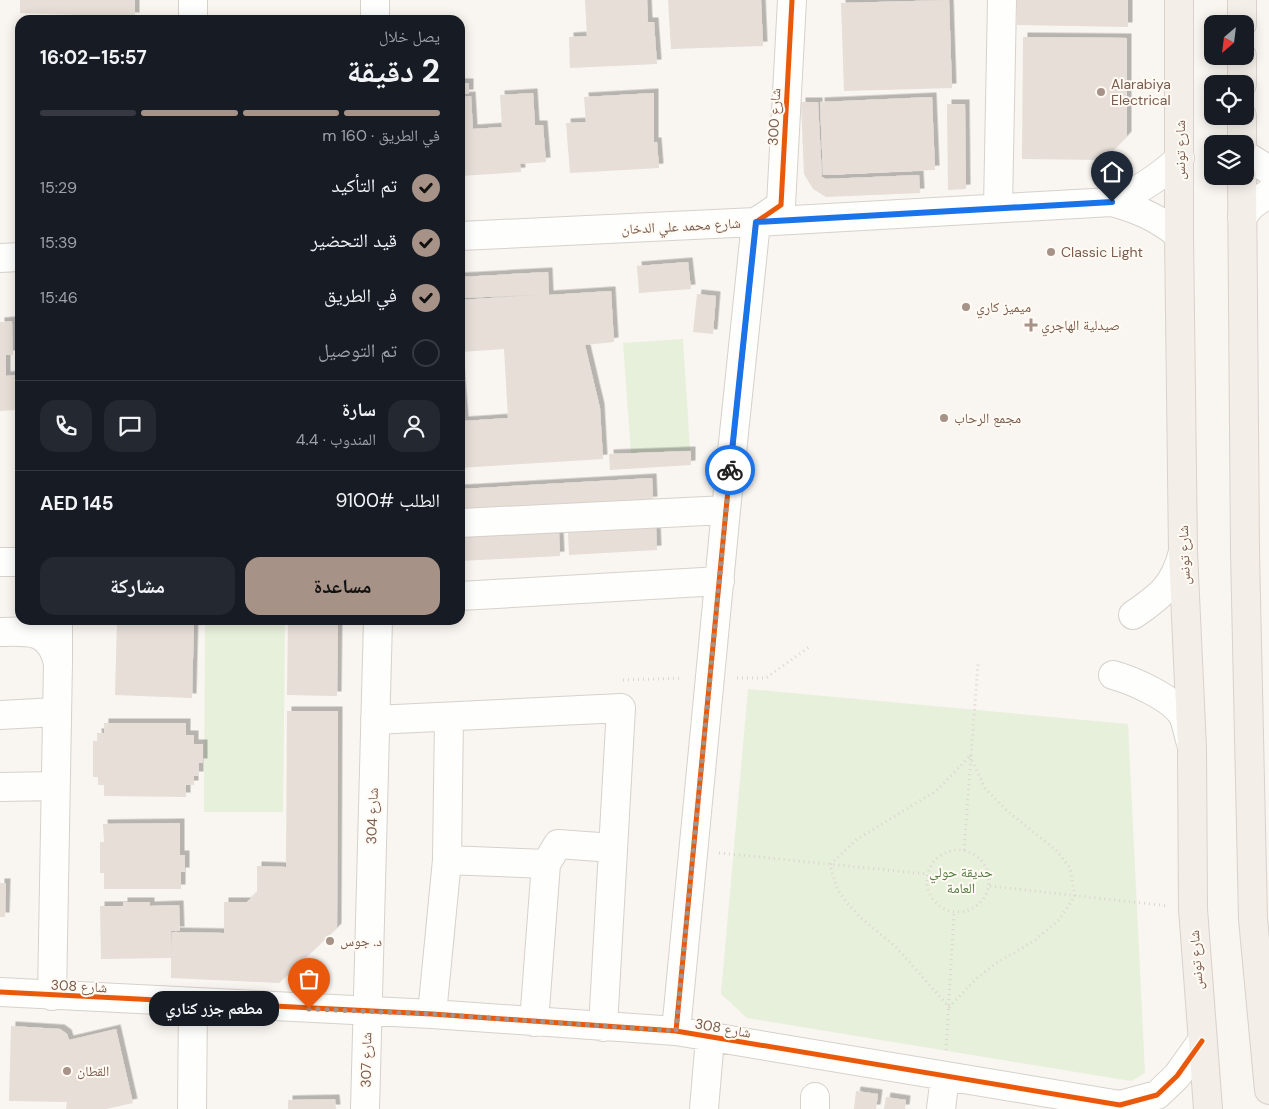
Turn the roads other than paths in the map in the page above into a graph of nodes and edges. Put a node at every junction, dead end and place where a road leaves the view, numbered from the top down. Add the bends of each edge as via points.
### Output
1 (193, 0) edge
2 (375, 0) edge
3 (792, 0) edge
4 (1002, 0) edge
5 (1179, 0) edge
6 (1242, 0) edge
7 (193, 15) edge
8 (375, 15) edge
9 (1242, 15) edge
10 (1180, 158) junction
11 (1254, 161) edge
12 (1269, 170) edge
13 (1242, 185) edge
14 (1269, 193) edge
15 (1112, 202) junction
16 (998, 208) junction
17 (1242, 218) junction
18 (756, 222) junction
19 (1179, 235) junction
20 (465, 236) edge
21 (15, 257) edge
22 (0, 258) edge
23 (726, 510) junction
24 (465, 523) edge
25 (1183, 552) junction
26 (0, 562) edge
27 (15, 562) edge
28 (720, 581) junction
29 (465, 595) edge
30 (1133, 615) dead end
31 (58, 625) edge
32 (378, 625) edge
33 (0, 632) edge
34 (58, 663) junction
35 (1113, 675) dead end
36 (56, 712) junction
37 (0, 715) edge
38 (449, 717) junction
39 (375, 720) junction
40 (1192, 748) junction
41 (55, 786) junction
42 (0, 788) edge
43 (613, 848) junction
44 (447, 860) junction
45 (546, 864) junction
46 (1261, 919) edge
47 (0, 992) edge
48 (52, 996) junction
49 (193, 1004) junction
50 (367, 1012) junction
51 (432, 1014) junction
52 (534, 1022) junction
53 (603, 1027) junction
54 (676, 1031) junction
55 (710, 1038) junction
56 (1202, 1041) junction
57 (945, 1076) junction
58 (1269, 1086) edge
59 (1057, 1102) edge
60 (1104, 1105) edge
61 (192, 1109) edge
62 (365, 1109) edge
63 (704, 1109) edge
64 (941, 1109) edge
65 (1208, 1109) edge

1 - 7 street
2 - 8 street
3 - 18 street, شارع 300 via 781,205
4 - 16 street
5 - 10 main road, شارع تونس
6 - 9 main road
10 - 15 street, شارع محمد علي الدخان via 1160,177
10 - 19 main road, شارع تونس
11 - 12 street
13 - 17 main road
14 - 17 street via 1252,205
15 - 16 street, شارع محمد علي الدخان
15 - 19 street, شارع محمد علي الدخان via 1136,208
16 - 18 street, شارع محمد علي الدخان
17 - 46 main road via 1245,562
18 - 20 street, شارع محمد علي الدخان
18 - 23 street
19 - 25 main road, شارع تونس
21 - 22 street
23 - 24 street
23 - 28 street
25 - 30 street via 1177,574 1166,591
25 - 40 main road, شارع تونس
26 - 27 street
28 - 29 street
28 - 54 street
31 - 34 street
32 - 39 street, شارع 304
33 - 34 street via 38,633 55,651
34 - 36 street
35 - 40 street via 1136,682 1160,696 1183,716
36 - 37 street
36 - 41 street
38 - 39 street
38 - 43 street via 621,708
38 - 44 street
39 - 50 street, شارع 304
40 - 56 main road, شارع تونس via 1193,908
41 - 42 street
41 - 48 street
43 - 45 street via 558,844
43 - 53 street
44 - 45 street
44 - 51 street
45 - 52 street
46 - 58 main road
47 - 48 street, شارع 308
48 - 49 street, شارع 308
49 - 50 street, شارع 308
49 - 61 street
50 - 51 street, شارع 308
50 - 62 street, شارع 307
51 - 52 street, شارع 308
52 - 53 street, شارع 308
53 - 54 street, شارع 308
54 - 55 street, شارع 308
55 - 57 street, شارع 308
55 - 63 street
56 - 60 street, شارع 308 via 1177,1076 1157,1095
56 - 65 main road, شارع تونس
57 - 59 street, شارع 308
57 - 64 street
59 - 60 street, شارع 308

